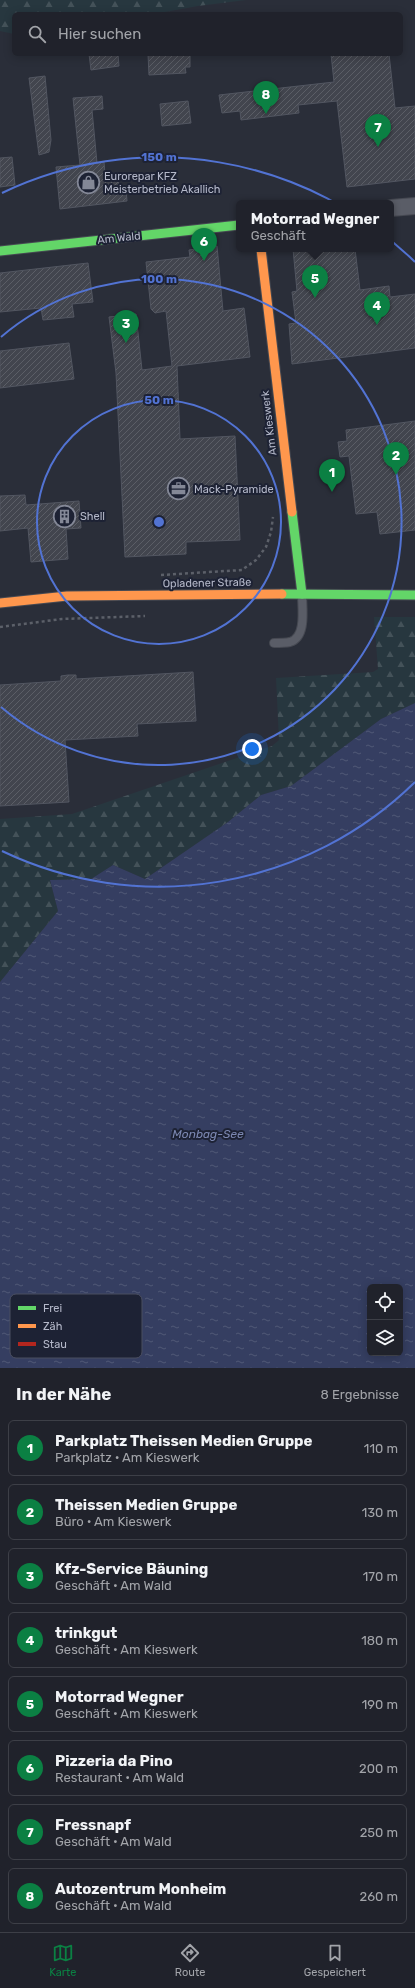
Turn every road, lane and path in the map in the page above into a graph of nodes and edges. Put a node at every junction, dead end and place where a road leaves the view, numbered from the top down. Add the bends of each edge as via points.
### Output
1 (415, 206) edge
2 (394, 208) edge
3 (236, 225) edge
4 (0, 251) edge
5 (261, 252) edge
6 (273, 516) dead end
7 (156, 575) dead end
8 (302, 594) junction
9 (415, 595) edge
10 (0, 603) edge
11 (274, 643) dead end

1 - 2 street
3 - 4 street, Am Wald
5 - 8 street, Am Kieswerk
6 - 7 path via 266,546 256,560 242,570
8 - 9 street, Opladener Straße
8 - 10 street, Opladener Straße via 67,596
8 - 11 lane via 300,633 296,640 289,643

